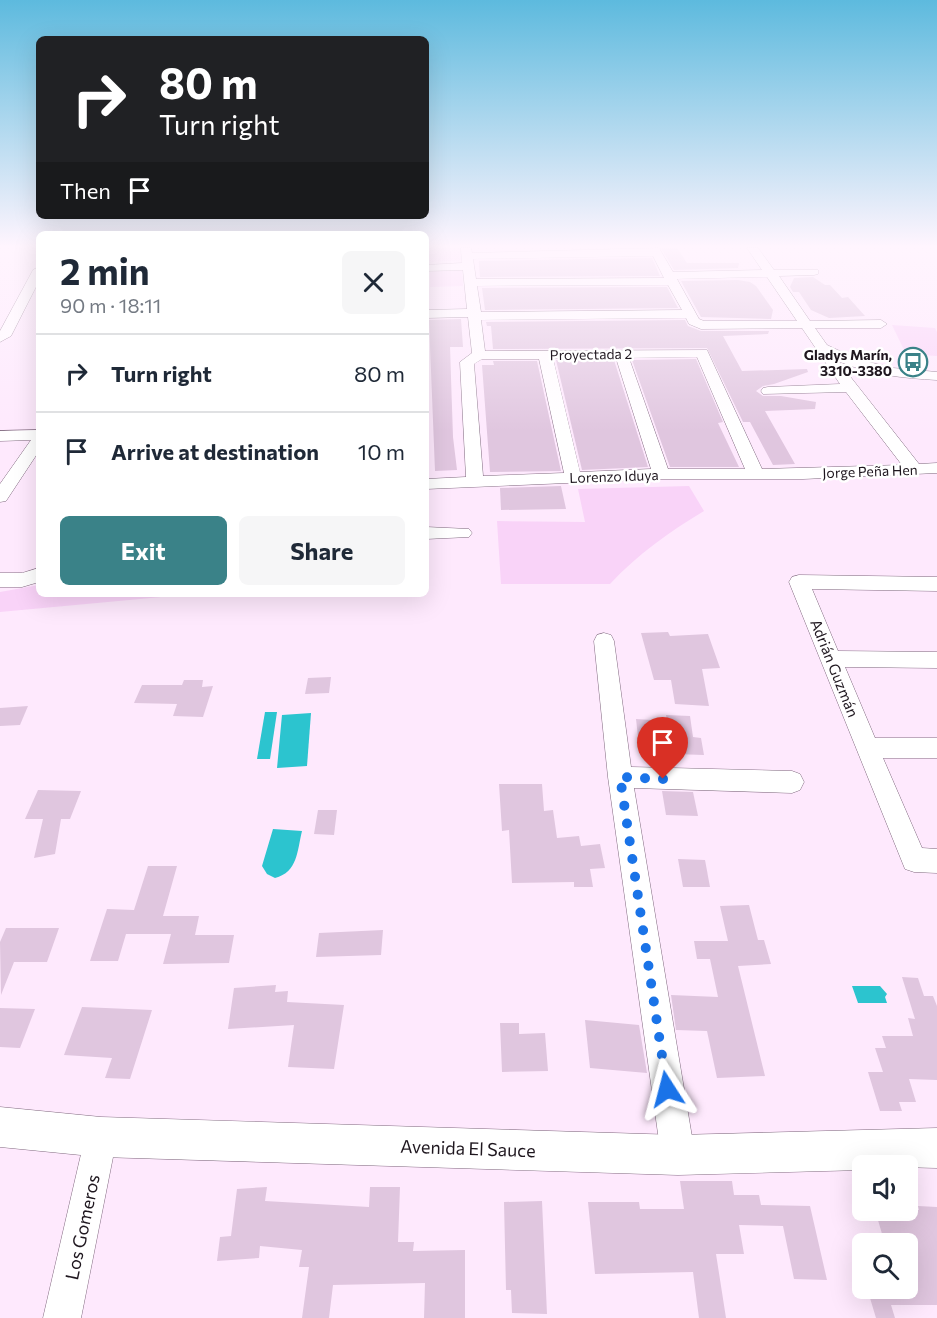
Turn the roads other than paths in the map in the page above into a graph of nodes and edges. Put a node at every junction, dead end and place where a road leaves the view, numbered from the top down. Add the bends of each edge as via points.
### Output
1 (18, 310) edge
2 (474, 310) edge
3 (687, 310) edge
4 (796, 310) edge
5 (429, 314) edge
6 (689, 314) junction
7 (475, 315) junction
8 (881, 324) dead end
9 (807, 325) junction
10 (0, 338) edge
11 (825, 349) junction
12 (621, 353) junction
13 (545, 354) junction
14 (479, 355) junction
15 (937, 376) edge
16 (850, 388) junction
17 (768, 391) dead end
18 (0, 436) edge
19 (36, 437) edge
20 (36, 442) edge
21 (937, 468) edge
22 (915, 470) junction
23 (755, 472) junction
24 (661, 474) junction
25 (803, 474) joint
26 (573, 477) junction
27 (475, 482) junction
28 (429, 484) edge
29 (0, 497) edge
30 (429, 533) edge
31 (463, 533) dead end
32 (36, 576) edge
33 (0, 580) edge
34 (937, 584) edge
35 (604, 641) dead end
36 (831, 658) junction
37 (937, 660) edge
38 (867, 748) junction
39 (937, 748) edge
40 (620, 777) junction
41 (792, 782) dead end
42 (937, 861) edge
43 (0, 1127) edge
44 (101, 1137) junction
45 (937, 1148) edge
46 (678, 1155) junction
47 (62, 1318) edge

1 - 10 street
2 - 7 street
3 - 6 street
4 - 9 street
5 - 7 street
6 - 7 street
6 - 9 street via 704,326
7 - 14 street
8 - 9 street
9 - 11 street
11 - 15 street via 879,371
11 - 16 street
12 - 13 street, Proyectada 2
12 - 23 street, Proyectada 2 via 702,352
12 - 24 street
13 - 14 street, Proyectada 2
13 - 26 street
14 - 27 street via 467,362
16 - 17 street
16 - 22 street
18 - 19 street
20 - 29 street
21 - 22 street, Jorge Peña Hen
22 - 25 street, Jorge Peña Hen
23 - 24 street, Lorenzo Iduya
23 - 25 street, Lorenzo Iduya
24 - 26 street, Lorenzo Iduya
26 - 27 street, Lorenzo Iduya
27 - 28 street, Lorenzo Iduya
30 - 31 street
32 - 33 street
34 - 36 street, Adrián Guzmán via 799,582
35 - 40 street
36 - 37 street
36 - 38 street, Adrián Guzmán
38 - 39 street
38 - 42 street, Adrián Guzmán via 914,860
40 - 41 street
40 - 46 street
43 - 44 street, Avenida El Sauce
44 - 46 street, Avenida El Sauce
44 - 47 street, Los Gomeros
45 - 46 street, Avenida El Sauce

